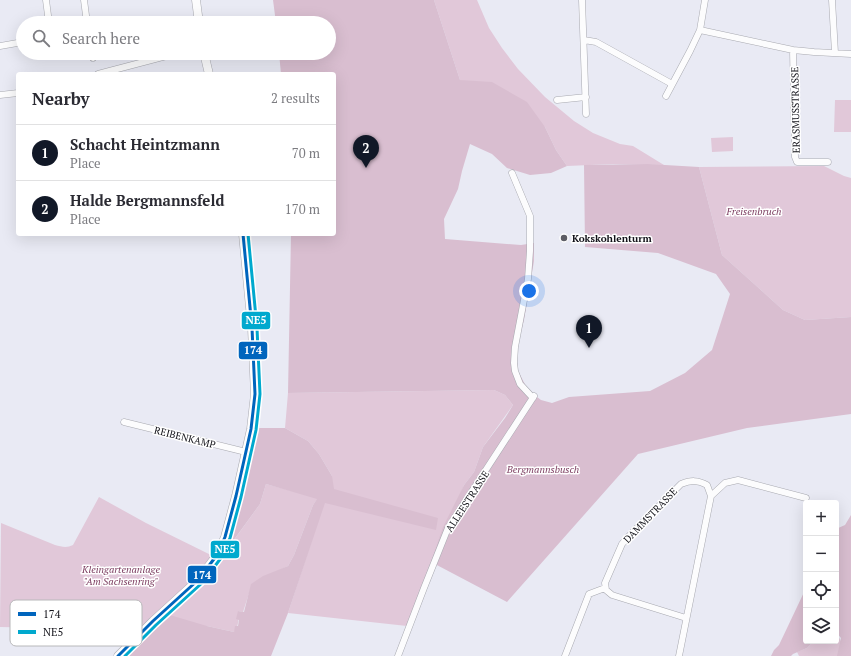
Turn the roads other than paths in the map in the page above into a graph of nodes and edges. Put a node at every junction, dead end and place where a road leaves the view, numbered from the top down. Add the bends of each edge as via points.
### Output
1 (46, 0) edge
2 (84, 0) edge
3 (196, 0) edge
4 (582, 0) edge
5 (705, 0) edge
6 (832, 0) edge
7 (48, 16) edge
8 (86, 16) edge
9 (198, 16) edge
10 (700, 30) junction
11 (584, 40) junction
12 (16, 43) edge
13 (0, 46) edge
14 (793, 50) junction
15 (835, 54) junction
16 (851, 54) edge
17 (151, 60) edge
18 (206, 60) edge
19 (106, 72) edge
20 (209, 72) edge
21 (672, 84) junction
22 (16, 93) edge
23 (0, 95) edge
24 (666, 96) dead end
25 (586, 97) junction
26 (557, 100) dead end
27 (586, 114) dead end
28 (828, 162) dead end
29 (512, 173) dead end
30 (243, 236) edge
31 (124, 422) dead end
32 (246, 452) junction
33 (711, 496) junction
34 (806, 498) dead end
35 (605, 588) junction
36 (686, 618) junction
37 (142, 632) edge
38 (128, 646) edge
39 (118, 656) edge
40 (398, 656) edge
41 (565, 656) edge
42 (679, 656) edge

1 - 7 street
2 - 8 street
3 - 9 street
4 - 11 street
5 - 10 street
6 - 15 street
10 - 14 street
10 - 21 street
11 - 21 street via 596,42
11 - 25 street
12 - 13 street
14 - 15 street
14 - 28 street, ERASMUSSTRASSE via 795,157 797,162
15 - 16 street
17 - 19 street
18 - 20 street
21 - 24 street
22 - 23 street
25 - 26 street
25 - 27 street
29 - 40 street, ALLEESTRASSE via 530,216 528,279 514,363 520,384 533,397 448,528
30 - 32 street via 255,377 254,411
31 - 32 street, REIBENKAMP
32 - 37 street via 232,515 217,555 198,580
33 - 34 street via 726,484 738,480
33 - 35 street, DAMMSTRASSE via 707,485 701,482 690,480 681,484 622,544 606,578
33 - 36 street
35 - 36 street via 612,594
35 - 41 street via 589,594
36 - 42 street
38 - 39 street

